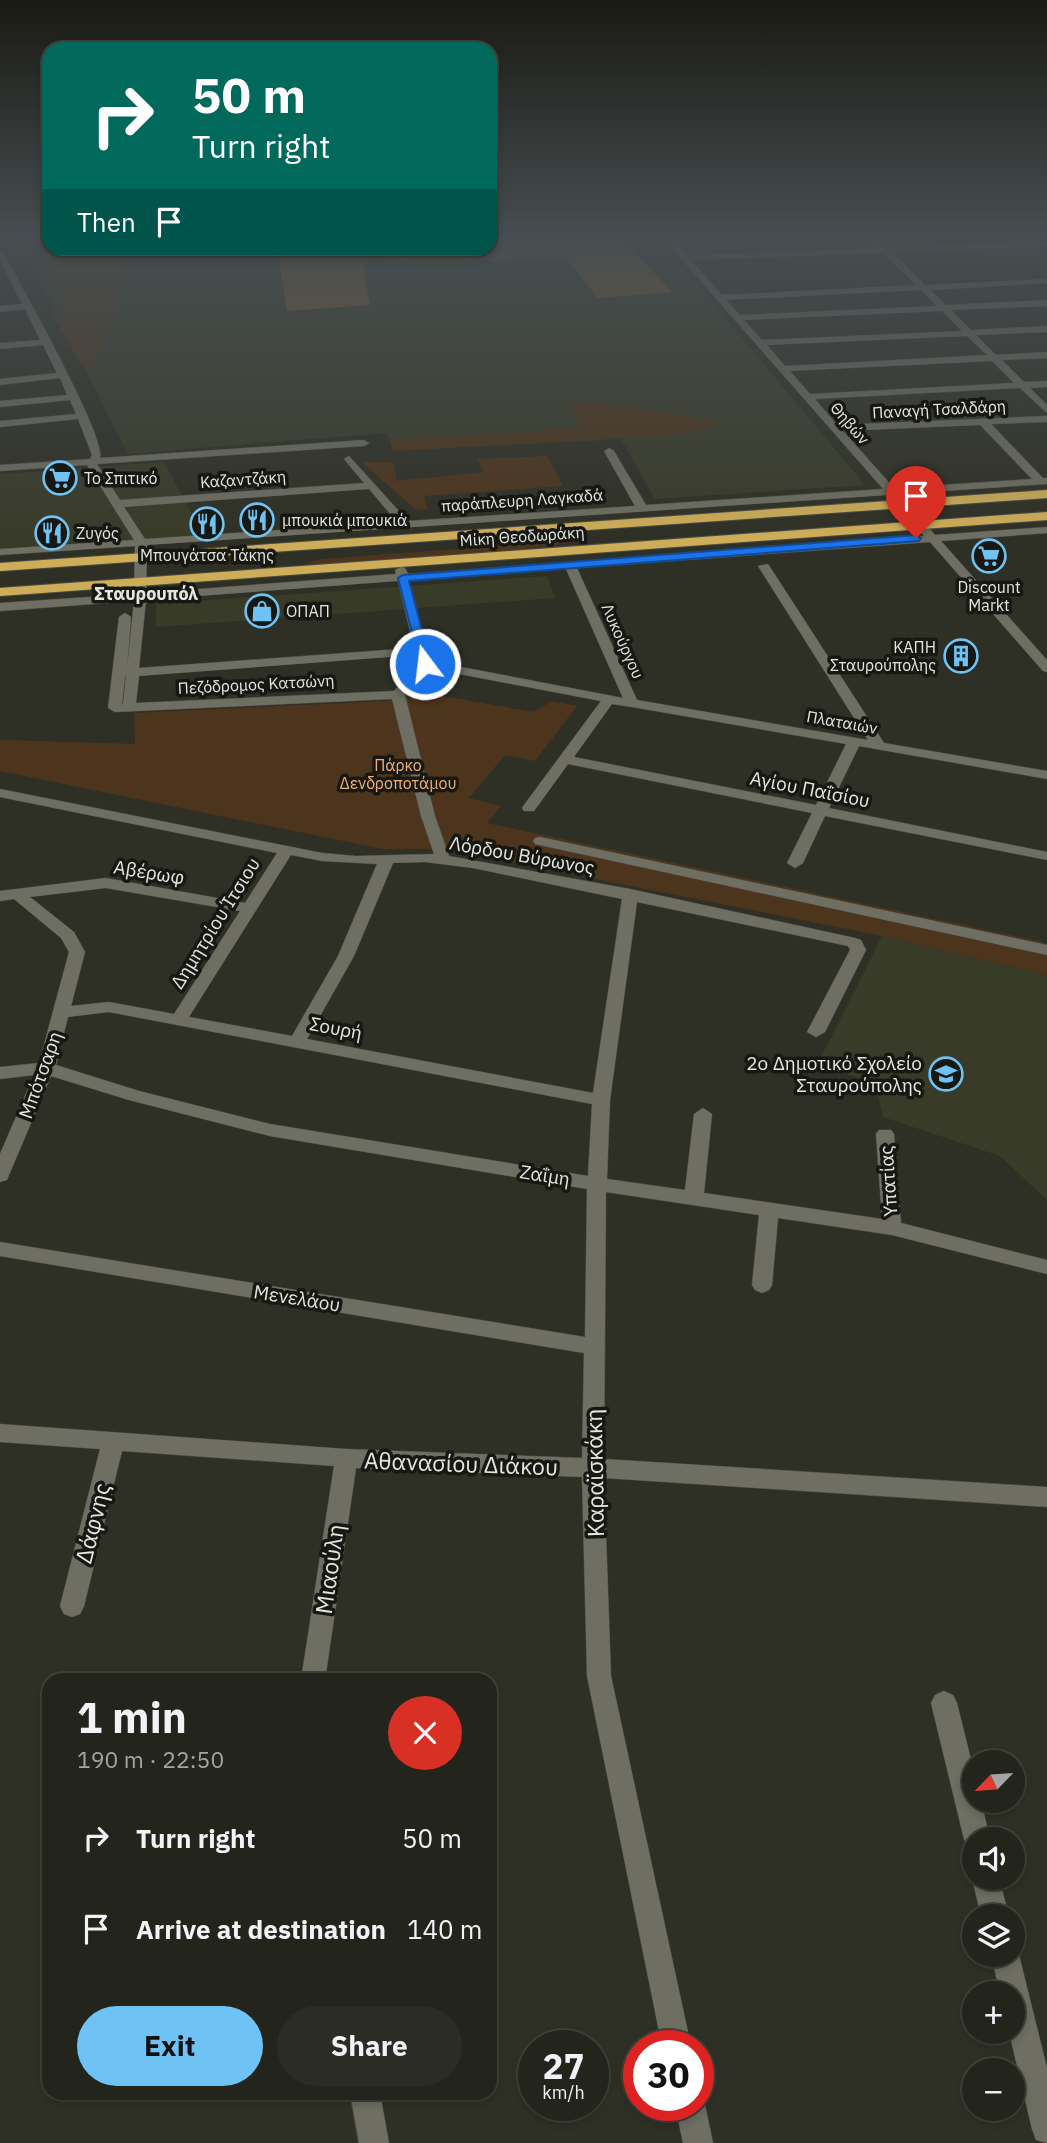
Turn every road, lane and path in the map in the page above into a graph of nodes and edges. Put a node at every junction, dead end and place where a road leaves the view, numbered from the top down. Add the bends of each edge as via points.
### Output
1 (43, 338) edge
2 (754, 338) edge
3 (854, 338) edge
4 (976, 338) edge
5 (45, 342) junction
6 (758, 343) junction
7 (0, 346) edge
8 (1047, 355) edge
9 (996, 358) junction
10 (781, 369) junction
11 (64, 376) junction
12 (0, 382) edge
13 (1047, 384) edge
14 (1023, 386) junction
15 (74, 397) junction
16 (806, 397) junction
17 (0, 404) edge
18 (1047, 410) edge
19 (82, 416) junction
20 (1047, 419) edge
21 (983, 422) junction
22 (0, 424) edge
23 (833, 428) junction
24 (364, 443) dead end
25 (609, 451) dead end
26 (349, 459) dead end
27 (92, 463) junction
28 (0, 468) edge
29 (1045, 485) edge
30 (372, 486) junction
31 (889, 492) junction
32 (899, 503) junction
33 (116, 504) junction
34 (642, 508) junction
35 (1047, 516) edge
36 (405, 524) junction
37 (920, 525) junction
38 (1047, 530) edge
39 (931, 537) junction
40 (141, 550) junction
41 (0, 552) edge
42 (399, 563) junction
43 (570, 565) junction
44 (764, 566) dead end
45 (0, 567) edge
46 (403, 578) junction
47 (140, 590) junction
48 (0, 592) edge
49 (0, 607) edge
50 (125, 617) dead end
51 (1030, 649) junction
52 (1047, 649) edge
53 (423, 658) junction
54 (1047, 668) edge
55 (125, 672) junction
56 (398, 695) junction
57 (609, 699) junction
58 (632, 703) junction
59 (854, 742) junction
60 (879, 746) junction
61 (565, 759) junction
62 (1047, 775) edge
63 (0, 793) edge
64 (530, 808) dead end
65 (820, 811) junction
66 (540, 841) dead end
67 (287, 849) junction
68 (1047, 856) edge
69 (387, 859) junction
70 (443, 860) junction
71 (795, 863) dead end
72 (17, 894) junction
73 (630, 894) junction
74 (0, 896) edge
75 (250, 908) junction
76 (1047, 950) edge
77 (62, 1012) junction
78 (179, 1020) junction
79 (816, 1031) dead end
80 (297, 1042) junction
81 (46, 1068) junction
82 (0, 1073) edge
83 (601, 1100) junction
84 (703, 1114) dead end
85 (885, 1134) dead end
86 (0, 1175) edge
87 (597, 1184) junction
88 (694, 1198) junction
89 (768, 1209) junction
90 (892, 1228) junction
91 (0, 1248) edge
92 (1047, 1267) edge
93 (762, 1285) dead end
94 (593, 1347) junction
95 (0, 1433) edge
96 (113, 1441) junction
97 (346, 1458) junction
98 (593, 1468) junction
99 (1047, 1497) edge
100 (72, 1606) dead end
101 (314, 1673) edge
102 (944, 1703) dead end
103 (974, 1827) edge
104 (1008, 1967) edge
105 (674, 2030) edge
106 (366, 2100) edge
107 (693, 2121) edge
108 (1047, 2129) edge
109 (374, 2143) edge
110 (698, 2143) edge

1 - 5 street
2 - 6 street, Θηβών
3 - 6 street
4 - 9 street
5 - 7 street
5 - 11 street
6 - 10 street, Θηβών
8 - 9 street
9 - 10 street
9 - 14 street
10 - 16 street, Θηβών
11 - 12 street
11 - 15 street
13 - 14 street
14 - 16 street
14 - 18 street
15 - 17 street
15 - 19 street
16 - 23 street, Θηβών
19 - 22 street
19 - 27 street via 97,451
20 - 21 street, Παναγή Τσαλδάρη
21 - 23 street, Παναγή Τσαλδάρη
21 - 29 street
23 - 31 street, Θηβών
24 - 27 street
25 - 34 street
26 - 30 street
27 - 28 street
27 - 33 street
29 - 31 street, παράπλευρη Λαγκαδά
29 - 32 highway, Μίκη Θεοδωράκη
30 - 33 street, Καζαντζάκη
30 - 36 street
31 - 32 street, Θηβών
31 - 34 street, παράπλευρη Λαγκαδά
32 - 37 street, Θηβών
32 - 40 highway, Μίκη Θεοδωράκη
33 - 40 street via 136,531
34 - 36 street, παράπλευρη Λαγκαδά
35 - 37 highway, Μίκη Θεοδωράκη
36 - 40 street, παράπλευρη Λαγκαδά
37 - 39 street, Θηβών
37 - 42 highway, Μίκη Θεοδωράκη
38 - 39 street
39 - 43 street
39 - 51 street, Θηβών
40 - 41 street, παράπλευρη Λαγκαδά
40 - 45 highway, Μίκη Θεοδωράκη
40 - 47 street
42 - 46 street
42 - 47 highway, Μίκη Θεοδωράκη
43 - 46 street
43 - 58 street, Λυκούργου
44 - 60 street
46 - 47 street
46 - 53 street
47 - 48 highway, Μίκη Θεοδωράκη
47 - 49 street
47 - 55 street
50 - 55 street
51 - 52 street
51 - 54 street, Θηβών
53 - 55 street
53 - 56 street
53 - 57 street
55 - 56 street, Πεζόδρομος Κατσώνη via 122,708
56 - 70 street
57 - 58 street, Λυκούργου
57 - 61 street, Λυκούργου
58 - 59 street, Πλαταιών
59 - 60 street, Πλαταιών
59 - 65 street
60 - 62 street, Πλαταιών
61 - 64 street, Λυκούργου
61 - 65 street, Αγίου Παΐσίου
63 - 67 street, Λόρδου Βύρωνος
65 - 68 street, Αγίου Παΐσίου
65 - 71 street
66 - 76 street
67 - 69 street, Λόρδου Βύρωνος via 337,859
67 - 75 street, Δημητρίου Ίτσιου
69 - 70 street, Λόρδου Βύρωνος
69 - 80 street via 346,956
70 - 73 street, Λόρδου Βύρωνος
72 - 74 street, Αβέρωφ
72 - 75 street, Αβέρωφ via 106,883
72 - 77 street, Μπότσαρη via 68,935 77,951
73 - 79 street, Λόρδου Βύρωνος via 855,943 858,950
73 - 83 street, Καραϊσκάκη
75 - 78 street, Δημητρίου Ίτσιου
77 - 78 street, Σουρή via 109,1007
77 - 81 street, Μπότσαρη
78 - 80 street, Σουρή
80 - 83 street, Σουρή
81 - 82 street
81 - 86 street, Μπότσαρη
81 - 87 street, Ζαΐμη via 270,1130
83 - 87 street, Καραϊσκάκη
84 - 88 street
85 - 90 street, Υπατίας
87 - 88 street, Ζαΐμη
87 - 94 street, Καραϊσκάκη
88 - 89 street, Ζαΐμη
89 - 90 street, Ζαΐμη
89 - 93 street
90 - 92 street, Ζαΐμη
91 - 94 street, Μενελάου
94 - 98 street, Καραϊσκάκη
95 - 96 street, Αθανασίου Διάκου
96 - 97 street, Αθανασίου Διάκου
96 - 100 street, Δάφνης
97 - 98 street, Αθανασίου Διάκου
97 - 101 street, Μιαούλη
98 - 99 street, Αθανασίου Διάκου
98 - 105 street, Καραϊσκάκη via 599,1676
102 - 103 street
104 - 108 street
106 - 109 street
107 - 110 street

